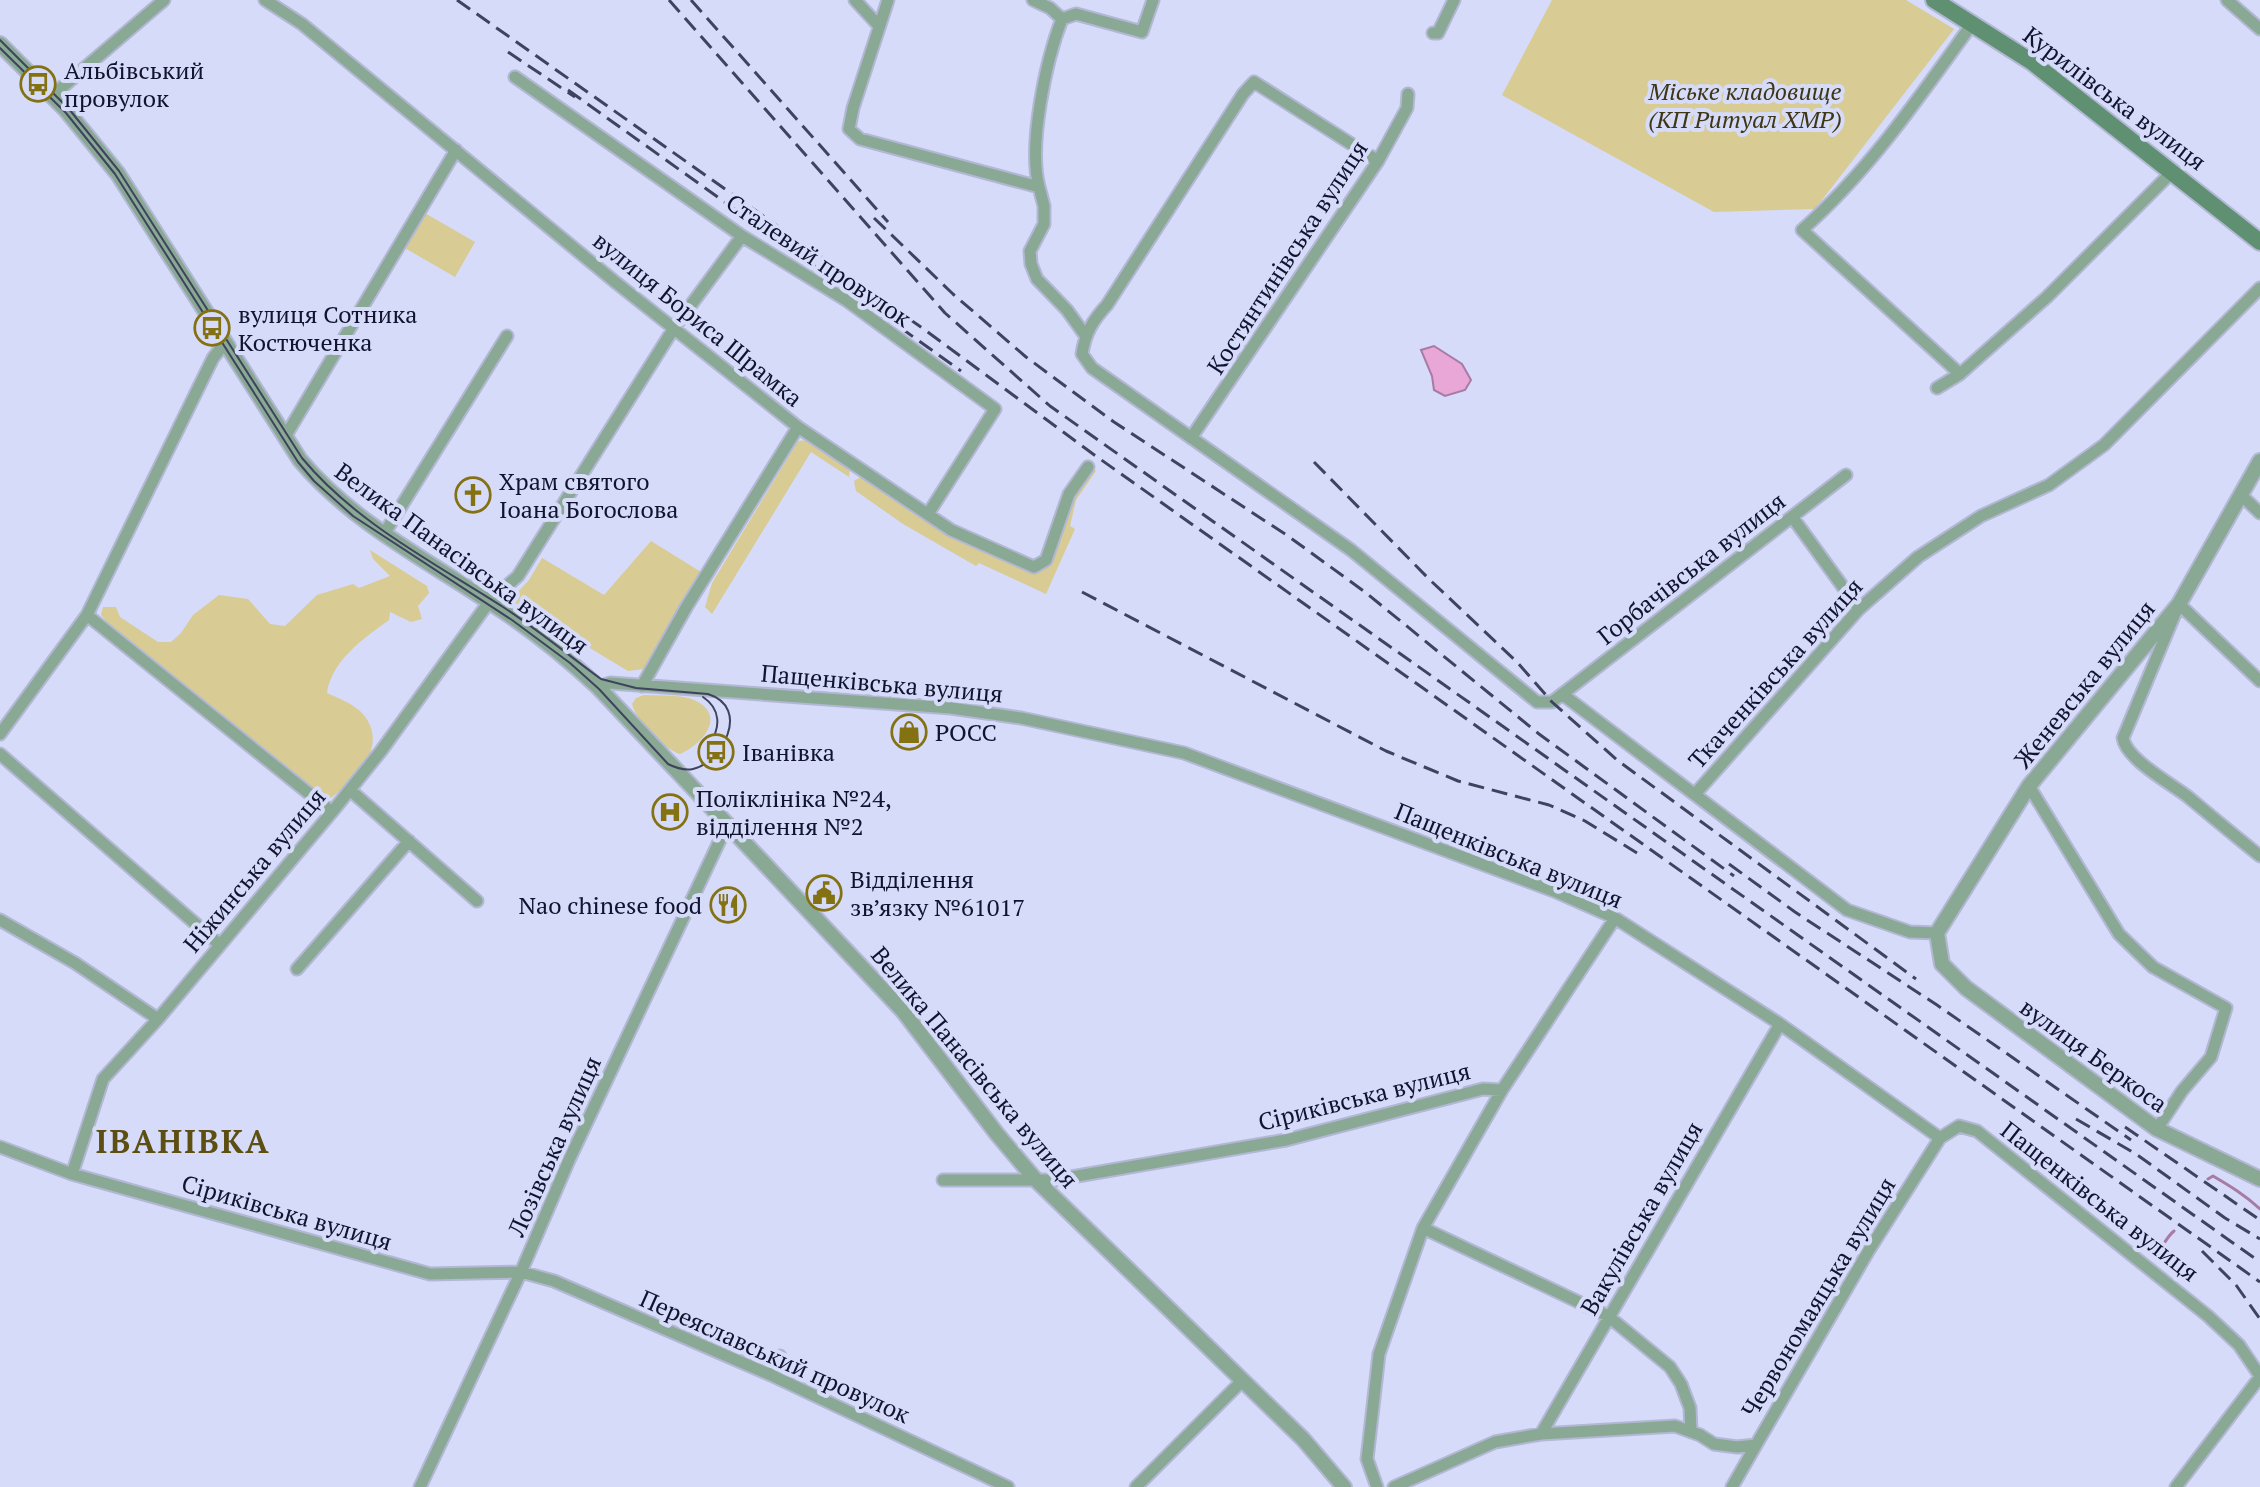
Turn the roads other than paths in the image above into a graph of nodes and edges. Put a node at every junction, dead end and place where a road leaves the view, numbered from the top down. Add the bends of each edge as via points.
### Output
1 (164, 0) edge
2 (265, 0) edge
3 (855, 0) edge
4 (888, 0) edge
5 (1033, 0) edge
6 (1153, 0) edge
7 (1454, 0) edge
8 (1934, 0) edge
9 (2227, 0) edge
10 (1062, 19) junction
11 (1972, 24) junction
12 (879, 26) junction
13 (2260, 29) edge
14 (1433, 33) dead end
15 (0, 44) edge
16 (515, 77) dead end
17 (1408, 94) dead end
18 (52, 96) junction
19 (456, 150) junction
20 (1378, 161) junction
21 (2173, 171) junction
22 (1039, 187) junction
23 (742, 236) junction
24 (2260, 242) edge
25 (2260, 288) edge
26 (674, 328) junction
27 (1085, 335) junction
28 (507, 336) dead end
29 (225, 343) junction
30 (1960, 374) junction
31 (1937, 388) dead end
32 (798, 427) junction
33 (285, 437) junction
34 (1191, 438) junction
35 (2260, 461) edge
36 (1088, 467) dead end
37 (1846, 475) dead end
38 (2241, 495) junction
39 (2260, 513) edge
40 (928, 514) junction
41 (1793, 518) junction
42 (384, 534) junction
43 (489, 602) junction
44 (2179, 604) junction
45 (1859, 609) junction
46 (87, 615) junction
47 (2260, 681) edge
48 (642, 686) junction
49 (598, 687) junction
50 (1562, 694) junction
51 (0, 734) edge
52 (0, 754) edge
53 (2029, 786) junction
54 (350, 790) junction
55 (1696, 793) junction
56 (332, 812) junction
57 (728, 823) junction
58 (409, 841) junction
59 (2260, 856) edge
60 (477, 901) dead end
61 (1615, 918) junction
62 (0, 920) edge
63 (1937, 933) junction
64 (220, 945) junction
65 (297, 969) dead end
66 (158, 1019) junction
67 (1780, 1024) junction
68 (1502, 1090) junction
69 (2157, 1129) junction
70 (1940, 1138) junction
71 (0, 1147) edge
72 (72, 1174) junction
73 (1035, 1179) junction
74 (2260, 1179) edge
75 (943, 1180) dead end
76 (1423, 1228) junction
77 (521, 1272) junction
78 (1608, 1316) junction
79 (780, 1356) dead end
80 (771, 1375) junction
81 (2260, 1376) edge
82 (1243, 1380) junction
83 (1691, 1432) junction
84 (1541, 1434) junction
85 (1756, 1445) junction
86 (420, 1487) edge
87 (1008, 1487) edge
88 (1136, 1487) edge
89 (1344, 1487) edge
90 (1377, 1487) edge
91 (1394, 1487) edge
92 (1732, 1487) edge
93 (2176, 1487) edge

1 - 18 street
2 - 19 street, вулиця Бориса Шрамка
3 - 12 street
4 - 12 street
5 - 10 street
6 - 10 street via 1142,32 1076,14
7 - 14 street via 1438,33
8 - 11 main road, Курилівська вулиця
9 - 13 street
10 - 22 street via 1034,155
11 - 21 main road, Курилівська вулиця via 2032,62
11 - 30 street via 1894,132 1832,204 1802,230
12 - 22 street via 849,129 860,139
15 - 18 street, Велика Панасівська вулиця
16 - 23 street, Сталевий провулок
17 - 20 street, Костянтинівська вулиця via 1407,108
18 - 29 street, Велика Панасівська вулиця via 118,174
19 - 26 street, вулиця Бориса Шрамка
19 - 33 street
20 - 27 street via 1254,82
20 - 34 street, Костянтинівська вулиця
21 - 24 main road, Курилівська вулиця
21 - 30 street via 2047,297
22 - 27 street via 1044,224 1030,251 1031,264 1037,279
23 - 26 street, Ніжинська вулиця
23 - 40 street, Сталевий провулок via 846,300 995,409
25 - 45 street, Ткаченківська вулиця via 2104,445 2049,485 1981,516 1918,557
26 - 32 street, вулиця Бориса Шрамка
26 - 43 street, Ніжинська вулиця via 518,576
27 - 34 street via 1082,354 1092,368
28 - 42 street
29 - 33 street, Велика Панасівська вулиця
29 - 46 street
30 - 31 street
32 - 40 street, вулиця Бориса Шрамка
32 - 48 street
33 - 42 street, Велика Панасівська вулиця via 316,480
34 - 50 street via 1351,550 1524,694 1537,702 1552,702
35 - 38 street, Женевська вулиця
36 - 40 street, вулиця Бориса Шрамка via 1069,494 1046,560 1034,567 951,530
37 - 41 street, Горбачівська вулиця
38 - 39 street
38 - 44 street, Женевська вулиця
41 - 45 street
41 - 50 street, Горбачівська вулиця
42 - 43 street, Велика Панасівська вулиця
43 - 49 street, Велика Панасівська вулиця via 545,640
43 - 54 street, Ніжинська вулиця
44 - 47 street
44 - 53 street, Женевська вулиця
44 - 59 street via 2123,743
45 - 55 street, Ткаченківська вулиця
46 - 51 street
46 - 56 street
48 - 49 street, Пащенківська вулиця
48 - 61 street, Пащенківська вулиця via 951,708 1184,753
49 - 57 street, Велика Панасівська вулиця
50 - 55 street
52 - 64 street
53 - 63 street, Женевська вулиця
53 - 69 street via 2119,934 2153,967 2226,1008 2211,1057
54 - 56 street, Ніжинська вулиця
54 - 58 street
55 - 63 street via 1847,910 1910,932
56 - 64 street, Ніжинська вулиця
57 - 73 street, Велика Панасівська вулиця via 903,1011
57 - 77 street, Лозівська вулиця
58 - 60 street
58 - 65 street
61 - 67 street, Пащенківська вулиця
61 - 68 street, Сіриківська вулиця
62 - 66 street
63 - 69 street, вулиця Беркоса via 1942,964 1966,988
64 - 66 street, Ніжинська вулиця
66 - 72 street, Ніжинська вулиця via 103,1079
67 - 70 street, Пащенківська вулиця
67 - 78 street, Вакулівська вулиця
68 - 73 street, Сіриківська вулиця via 1483,1089 1286,1140
68 - 76 street
69 - 74 street, вулиця Беркоса
70 - 81 street, Пащенківська вулиця via 1959,1126 1977,1131 2208,1316 2239,1345
70 - 85 street, Червономаяцька вулиця
71 - 72 street, Сіриківська вулиця
72 - 77 street, Сіриківська вулиця via 430,1274
73 - 75 street, Сіриківська вулиця
73 - 82 street, Велика Панасівська вулиця
76 - 78 street
76 - 90 street via 1379,1354 1367,1459
77 - 80 street, Переяславський провулок via 554,1281
77 - 86 street, Лозівська вулиця
78 - 83 street via 1670,1367 1690,1408
78 - 84 street, Вакулівська вулиця
79 - 80 street
80 - 87 street, Переяславський провулок
81 - 93 street
82 - 88 street
82 - 89 street, Велика Панасівська вулиця
83 - 84 street, Червономаяцька вулиця via 1675,1426
83 - 85 street, Червономаяцька вулиця via 1714,1444
84 - 91 street, Червономаяцька вулиця via 1495,1442
85 - 92 street

